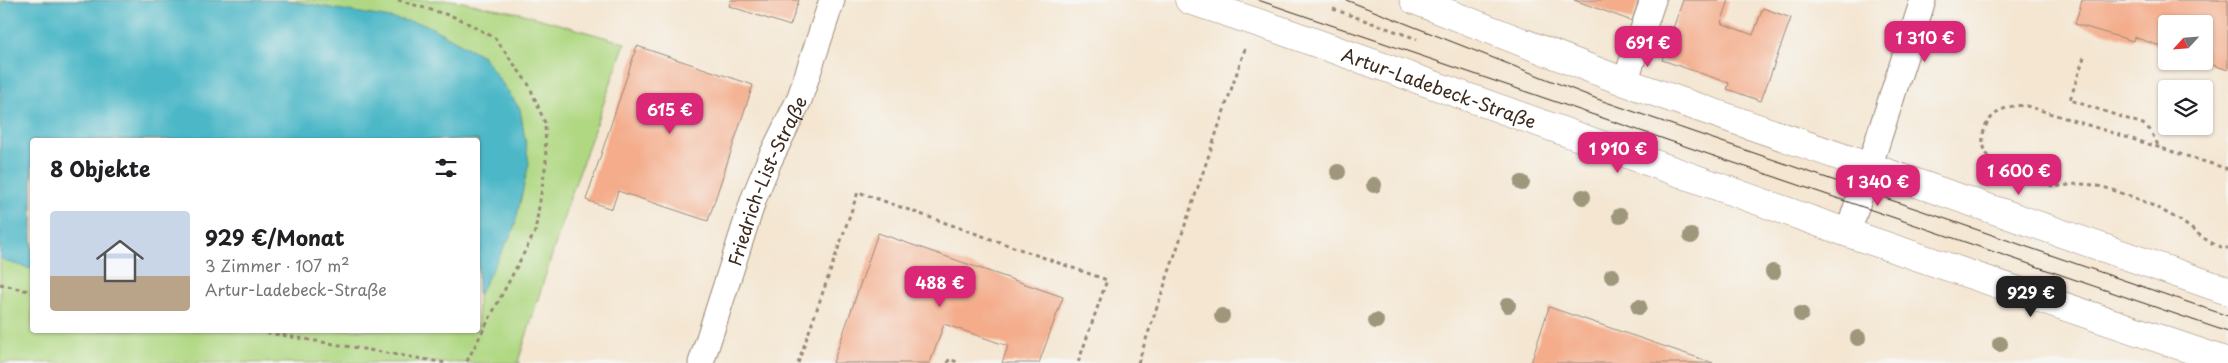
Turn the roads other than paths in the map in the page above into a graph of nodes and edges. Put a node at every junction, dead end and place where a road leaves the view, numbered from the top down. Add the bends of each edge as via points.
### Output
1 (832, 0) edge
2 (1188, 0) edge
3 (1414, 0) edge
4 (1653, 0) edge
5 (1923, 0) edge
6 (1625, 82) junction
7 (1871, 167) junction
8 (1848, 233) junction
9 (2228, 291) edge
10 (2228, 362) edge
11 (701, 363) edge

1 - 11 street, Friedrich-List-Straße via 799,100 754,198
2 - 8 street, Artur-Ladebeck-Straße
3 - 6 street
4 - 6 street
5 - 7 street
6 - 7 street
7 - 8 street
7 - 9 street
8 - 10 street, Artur-Ladebeck-Straße

